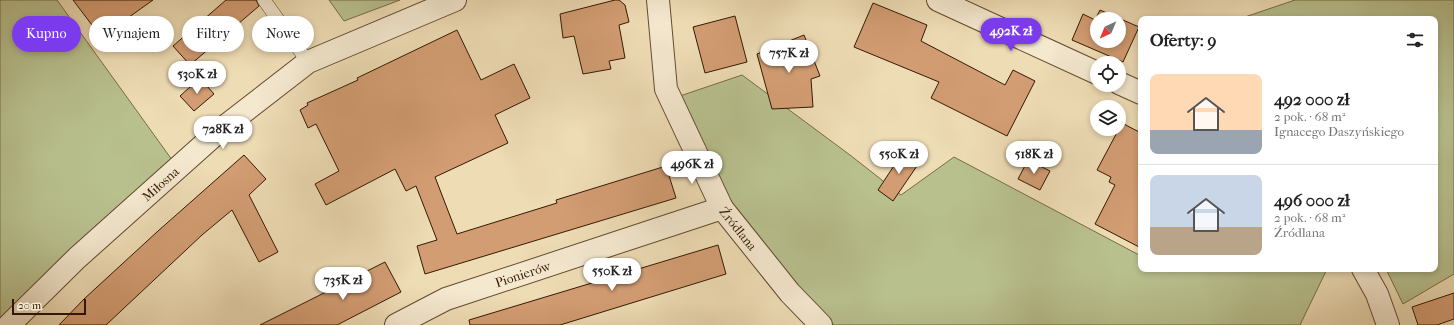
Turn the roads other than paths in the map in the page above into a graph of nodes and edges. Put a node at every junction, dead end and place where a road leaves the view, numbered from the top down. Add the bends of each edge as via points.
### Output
1 (264, 0) edge
2 (455, 0) edge
3 (658, 0) edge
4 (938, 0) edge
5 (308, 62) junction
6 (1090, 69) edge
7 (1126, 86) edge
8 (1138, 92) edge
9 (722, 208) junction
10 (1364, 272) edge
11 (9, 325) edge
12 (396, 325) edge
13 (821, 325) edge
14 (1388, 325) edge

1 - 5 lane
2 - 5 street, Miłosna
3 - 9 street, Źródlana via 666,89
4 - 6 street
5 - 11 street, Miłosna via 219,131 77,258
7 - 8 street
9 - 12 street, Pionierów via 446,299
9 - 13 street, Źródlana via 790,293
10 - 14 street via 1377,294

